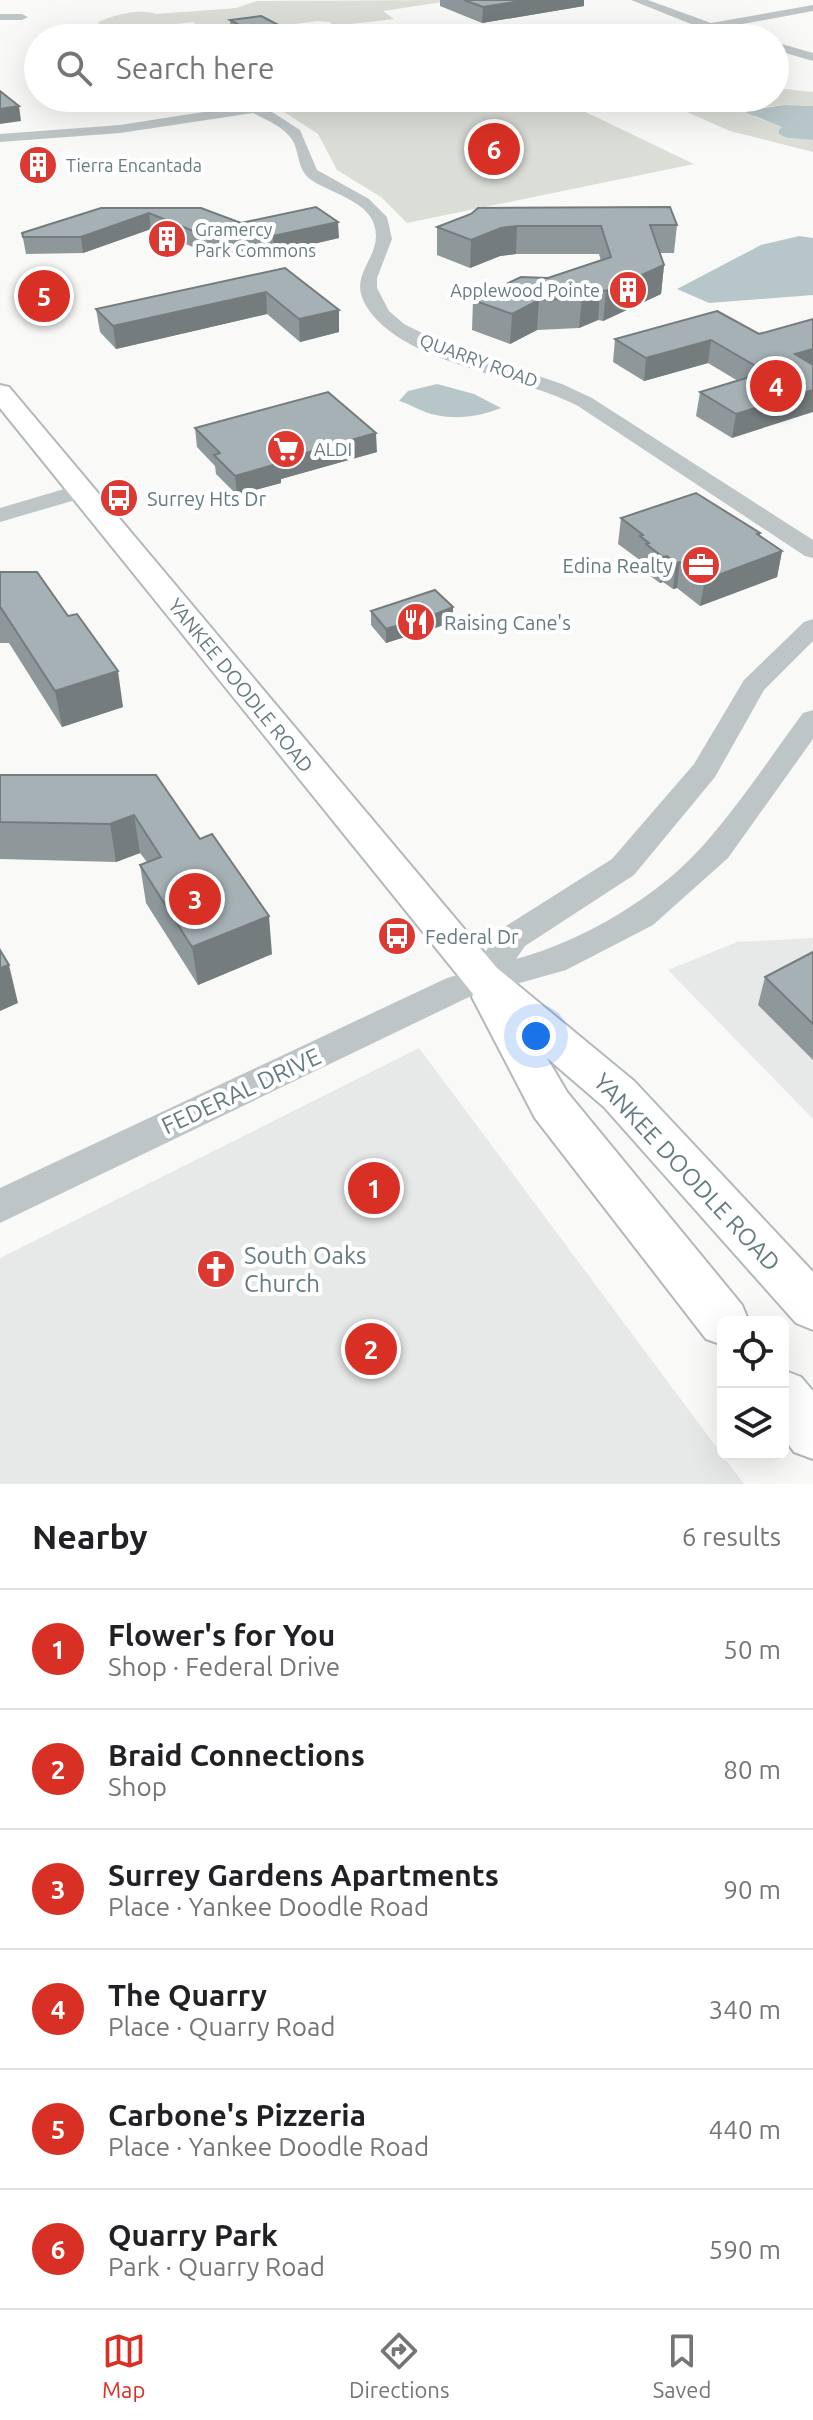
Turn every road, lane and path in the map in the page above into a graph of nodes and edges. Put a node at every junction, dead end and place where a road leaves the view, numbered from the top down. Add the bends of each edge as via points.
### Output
1 (637, 0) edge
2 (753, 7) dead end
3 (813, 8) edge
4 (775, 15) junction
5 (0, 17) edge
6 (22, 17) dead end
7 (702, 24) edge
8 (726, 24) edge
9 (789, 50) edge
10 (813, 57) edge
11 (238, 112) edge
12 (261, 112) edge
13 (0, 138) edge
14 (0, 392) edge
15 (81, 491) junction
16 (0, 515) edge
17 (813, 551) edge
18 (813, 627) edge
19 (813, 719) edge
20 (483, 979) junction
21 (0, 1206) edge
22 (813, 1307) edge
23 (719, 1316) edge
24 (789, 1403) edge
25 (813, 1433) edge

1 - 7 street
2 - 4 street
3 - 4 street
4 - 8 street
5 - 6 street
9 - 10 street
11 - 13 street via 75,136
12 - 17 street, QUARRY ROAD via 295,133 310,171 373,210 383,226 383,244 367,276 369,295 392,323 439,348 581,399
14 - 15 main road, YANKEE DOODLE ROAD
15 - 16 street
15 - 20 main road, YANKEE DOODLE ROAD
18 - 20 street via 753,686 705,770 623,867 514,937
19 - 20 street, FEDERAL DRIVE via 717,850 642,917 554,961
20 - 21 street, FEDERAL DRIVE
20 - 22 main road, YANKEE DOODLE ROAD via 619,1094
20 - 23 main road, YANKEE DOODLE ROAD via 551,1105
24 - 25 main road

